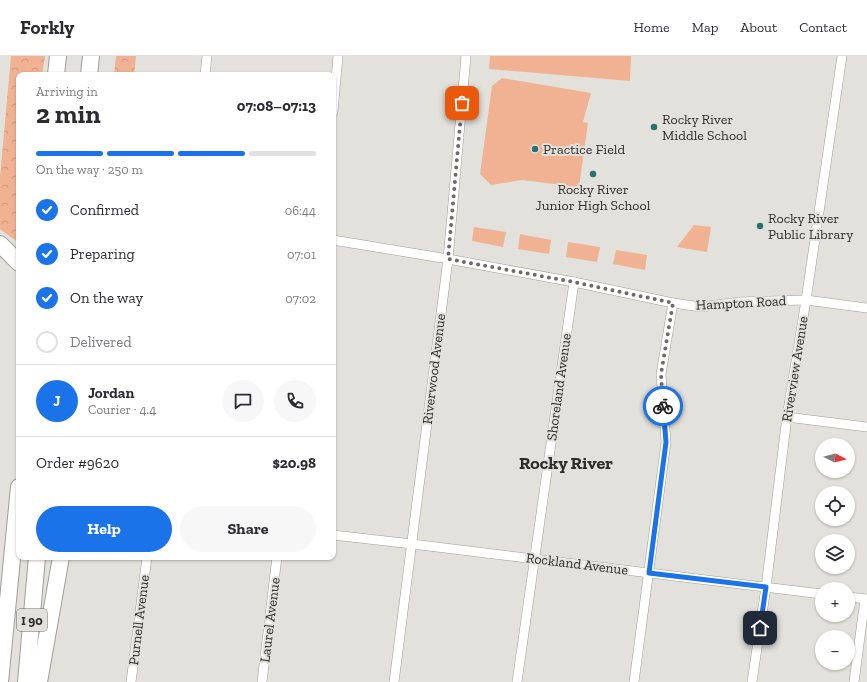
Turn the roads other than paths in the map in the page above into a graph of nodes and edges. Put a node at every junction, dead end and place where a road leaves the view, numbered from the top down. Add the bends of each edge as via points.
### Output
1 (58, 56) edge
2 (91, 56) edge
3 (207, 56) edge
4 (338, 56) edge
5 (466, 56) edge
6 (842, 56) edge
7 (56, 72) edge
8 (89, 72) edge
9 (205, 72) edge
10 (336, 78) edge
11 (336, 240) edge
12 (1, 245) edge
13 (448, 259) junction
14 (16, 260) edge
15 (574, 282) junction
16 (806, 300) junction
17 (673, 303) junction
18 (867, 308) edge
19 (787, 417) junction
20 (867, 427) edge
21 (16, 518) edge
22 (336, 535) edge
23 (412, 544) junction
24 (534, 559) junction
25 (37, 560) edge
26 (60, 560) edge
27 (147, 560) edge
28 (278, 560) edge
29 (649, 573) junction
30 (766, 587) junction
31 (815, 593) edge
32 (855, 598) edge
33 (866, 599) edge
34 (0, 682) edge
35 (26, 682) edge
36 (38, 682) edge
37 (131, 682) edge
38 (262, 682) edge
39 (394, 682) edge
40 (517, 682) edge
41 (634, 682) edge
42 (752, 682) edge
43 (854, 682) edge

1 - 7 highway
2 - 8 highway
3 - 9 street
4 - 10 street
5 - 13 street, Riverwood Avenue
6 - 16 street, Riverview Avenue
11 - 13 street, Hampton Road
12 - 14 highway
13 - 15 street, Hampton Road
13 - 23 street, Riverwood Avenue
15 - 17 street, Hampton Road
15 - 24 street, Shoreland Avenue
16 - 17 street, Hampton Road via 739,302 702,307
16 - 18 street, Hampton Road
16 - 19 street, Riverview Avenue
17 - 29 street via 661,374 666,442
19 - 20 street
19 - 30 street, Riverview Avenue
21 - 34 highway, I 90
22 - 23 street, Rockland Avenue
23 - 24 street, Rockland Avenue
23 - 39 street, Riverwood Avenue
24 - 29 street, Rockland Avenue
24 - 40 street, Shoreland Avenue
25 - 35 highway, I 90
26 - 36 highway
27 - 37 street, Purnell Avenue
28 - 38 street, Laurel Avenue
29 - 30 street, Rockland Avenue
29 - 41 street
30 - 31 street, Rockland Avenue
30 - 42 street, Riverview Avenue
32 - 33 street
33 - 43 street

